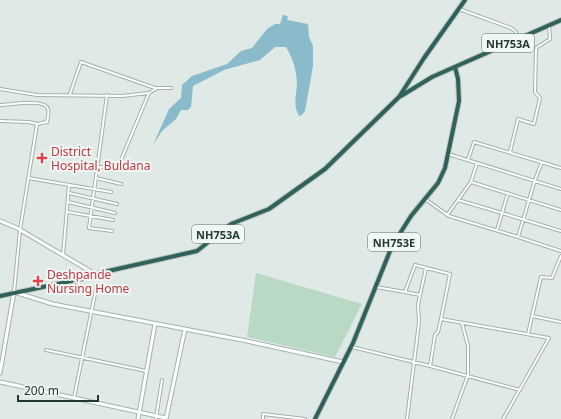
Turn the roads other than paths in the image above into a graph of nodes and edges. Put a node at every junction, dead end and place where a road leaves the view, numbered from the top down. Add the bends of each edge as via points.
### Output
1 (465, 0) edge
2 (459, 8) junction
3 (561, 20) edge
4 (549, 26) junction
5 (519, 38) junction
6 (455, 67) junction
7 (155, 88) junction
8 (171, 88) dead end
9 (0, 89) edge
10 (149, 93) junction
11 (69, 94) junction
12 (107, 95) junction
13 (399, 97) junction
14 (0, 105) edge
15 (0, 121) edge
16 (36, 124) junction
17 (510, 152) junction
18 (448, 154) junction
19 (468, 160) junction
20 (542, 162) junction
21 (477, 163) junction
22 (98, 167) junction
23 (561, 168) edge
24 (28, 178) junction
25 (96, 178) junction
26 (535, 180) junction
27 (471, 182) junction
28 (121, 184) dead end
29 (69, 185) junction
30 (94, 188) junction
31 (561, 189) edge
32 (110, 192) dead end
33 (69, 193) junction
34 (508, 193) junction
35 (92, 198) junction
36 (425, 199) junction
37 (458, 200) junction
38 (530, 200) junction
39 (68, 202) junction
40 (117, 204) dead end
41 (91, 206) junction
42 (561, 210) edge
43 (68, 212) junction
44 (115, 213) dead end
45 (502, 213) junction
46 (447, 215) junction
47 (90, 216) junction
48 (524, 219) junction
49 (113, 220) dead end
50 (0, 222) edge
51 (20, 230) junction
52 (497, 230) junction
53 (561, 231) edge
54 (112, 232) dead end
55 (518, 237) junction
56 (561, 251) edge
57 (64, 255) junction
58 (561, 256) edge
59 (426, 268) junction
60 (95, 274) junction
61 (97, 284) dead end
62 (374, 287) junction
63 (14, 292) junction
64 (405, 292) junction
65 (420, 295) junction
66 (0, 296) edge
67 (92, 311) junction
68 (532, 316) junction
69 (441, 318) junction
70 (561, 322) edge
71 (462, 323) junction
72 (155, 324) junction
73 (185, 329) junction
74 (528, 334) junction
75 (351, 347) junction
76 (46, 350) dead end
77 (82, 358) junction
78 (343, 362) junction
79 (414, 362) junction
80 (430, 366) junction
81 (147, 371) junction
82 (0, 373) edge
83 (468, 375) junction
84 (162, 380) dead end
85 (0, 382) edge
86 (520, 390) junction
87 (74, 398) junction
88 (139, 414) junction
89 (156, 418) junction
90 (138, 419) edge
91 (167, 419) edge
92 (262, 419) edge
93 (305, 419) edge
94 (315, 419) edge
95 (407, 419) edge
96 (452, 419) edge
97 (503, 419) edge

1 - 2 highway
2 - 5 street via 515,30
2 - 13 highway
3 - 4 highway, NH753A
4 - 5 highway, NH753A
4 - 17 street via 550,40 536,48 536,92 540,98 534,124 518,119
5 - 6 highway, NH753A
6 - 13 highway, NH753A via 432,77
6 - 18 highway, NH753E via 459,101
7 - 8 street
7 - 10 street
7 - 11 street via 81,62
9 - 11 street via 37,95
10 - 12 street
10 - 22 street via 118,167
11 - 12 street
12 - 22 street
13 - 60 highway, NH753A via 325,169 269,209 231,224 197,251
14 - 16 street via 43,104 48,110 47,122
15 - 16 street
16 - 24 street
17 - 19 street via 474,142
17 - 20 street
18 - 19 street
18 - 36 highway, NH753E via 438,183
19 - 21 street
20 - 23 street
20 - 26 street
21 - 26 street
21 - 27 street
22 - 25 street
24 - 29 street
24 - 51 street
25 - 28 street
25 - 30 street
26 - 31 street
26 - 38 street
27 - 34 street
27 - 37 street
29 - 30 street
29 - 33 street
30 - 32 street
30 - 35 street
33 - 35 street
33 - 39 street
34 - 38 street
34 - 45 street
35 - 40 street
35 - 41 street
36 - 46 street
36 - 62 highway, NH753E via 392,246
37 - 45 street
37 - 46 street
38 - 42 street
38 - 48 street
39 - 41 street
39 - 43 street
41 - 44 street
41 - 47 street
43 - 47 street
43 - 57 street
45 - 48 street
45 - 52 street
46 - 52 street
47 - 49 street
47 - 54 street via 89,228
48 - 53 street
48 - 55 street
50 - 51 street
51 - 57 street
51 - 63 street
52 - 55 street
55 - 56 street
57 - 60 street
58 - 68 street via 552,278 541,277
59 - 64 street via 415,265
59 - 65 street
59 - 69 street via 450,274
60 - 63 highway, NH753A
61 - 67 street
62 - 64 street
62 - 75 highway, NH753E
63 - 66 highway, NH753A
63 - 67 street via 53,304
63 - 82 street
64 - 65 street
65 - 79 street
67 - 72 street
67 - 77 street
68 - 70 street
68 - 74 street
69 - 71 street
69 - 80 street via 435,335
71 - 74 street
71 - 83 street via 468,346
72 - 73 street
72 - 81 street
73 - 78 street
73 - 91 street
74 - 86 street via 549,338
75 - 78 highway, NH753E
75 - 79 street
76 - 77 street
77 - 81 street
77 - 87 street
78 - 94 highway, NH753E
79 - 80 street
79 - 95 street
80 - 83 street
81 - 88 street
83 - 86 street
83 - 96 street
84 - 89 street
85 - 87 street
86 - 97 street
87 - 88 street
88 - 89 street
88 - 90 street
89 - 91 street
92 - 93 street via 263,414

